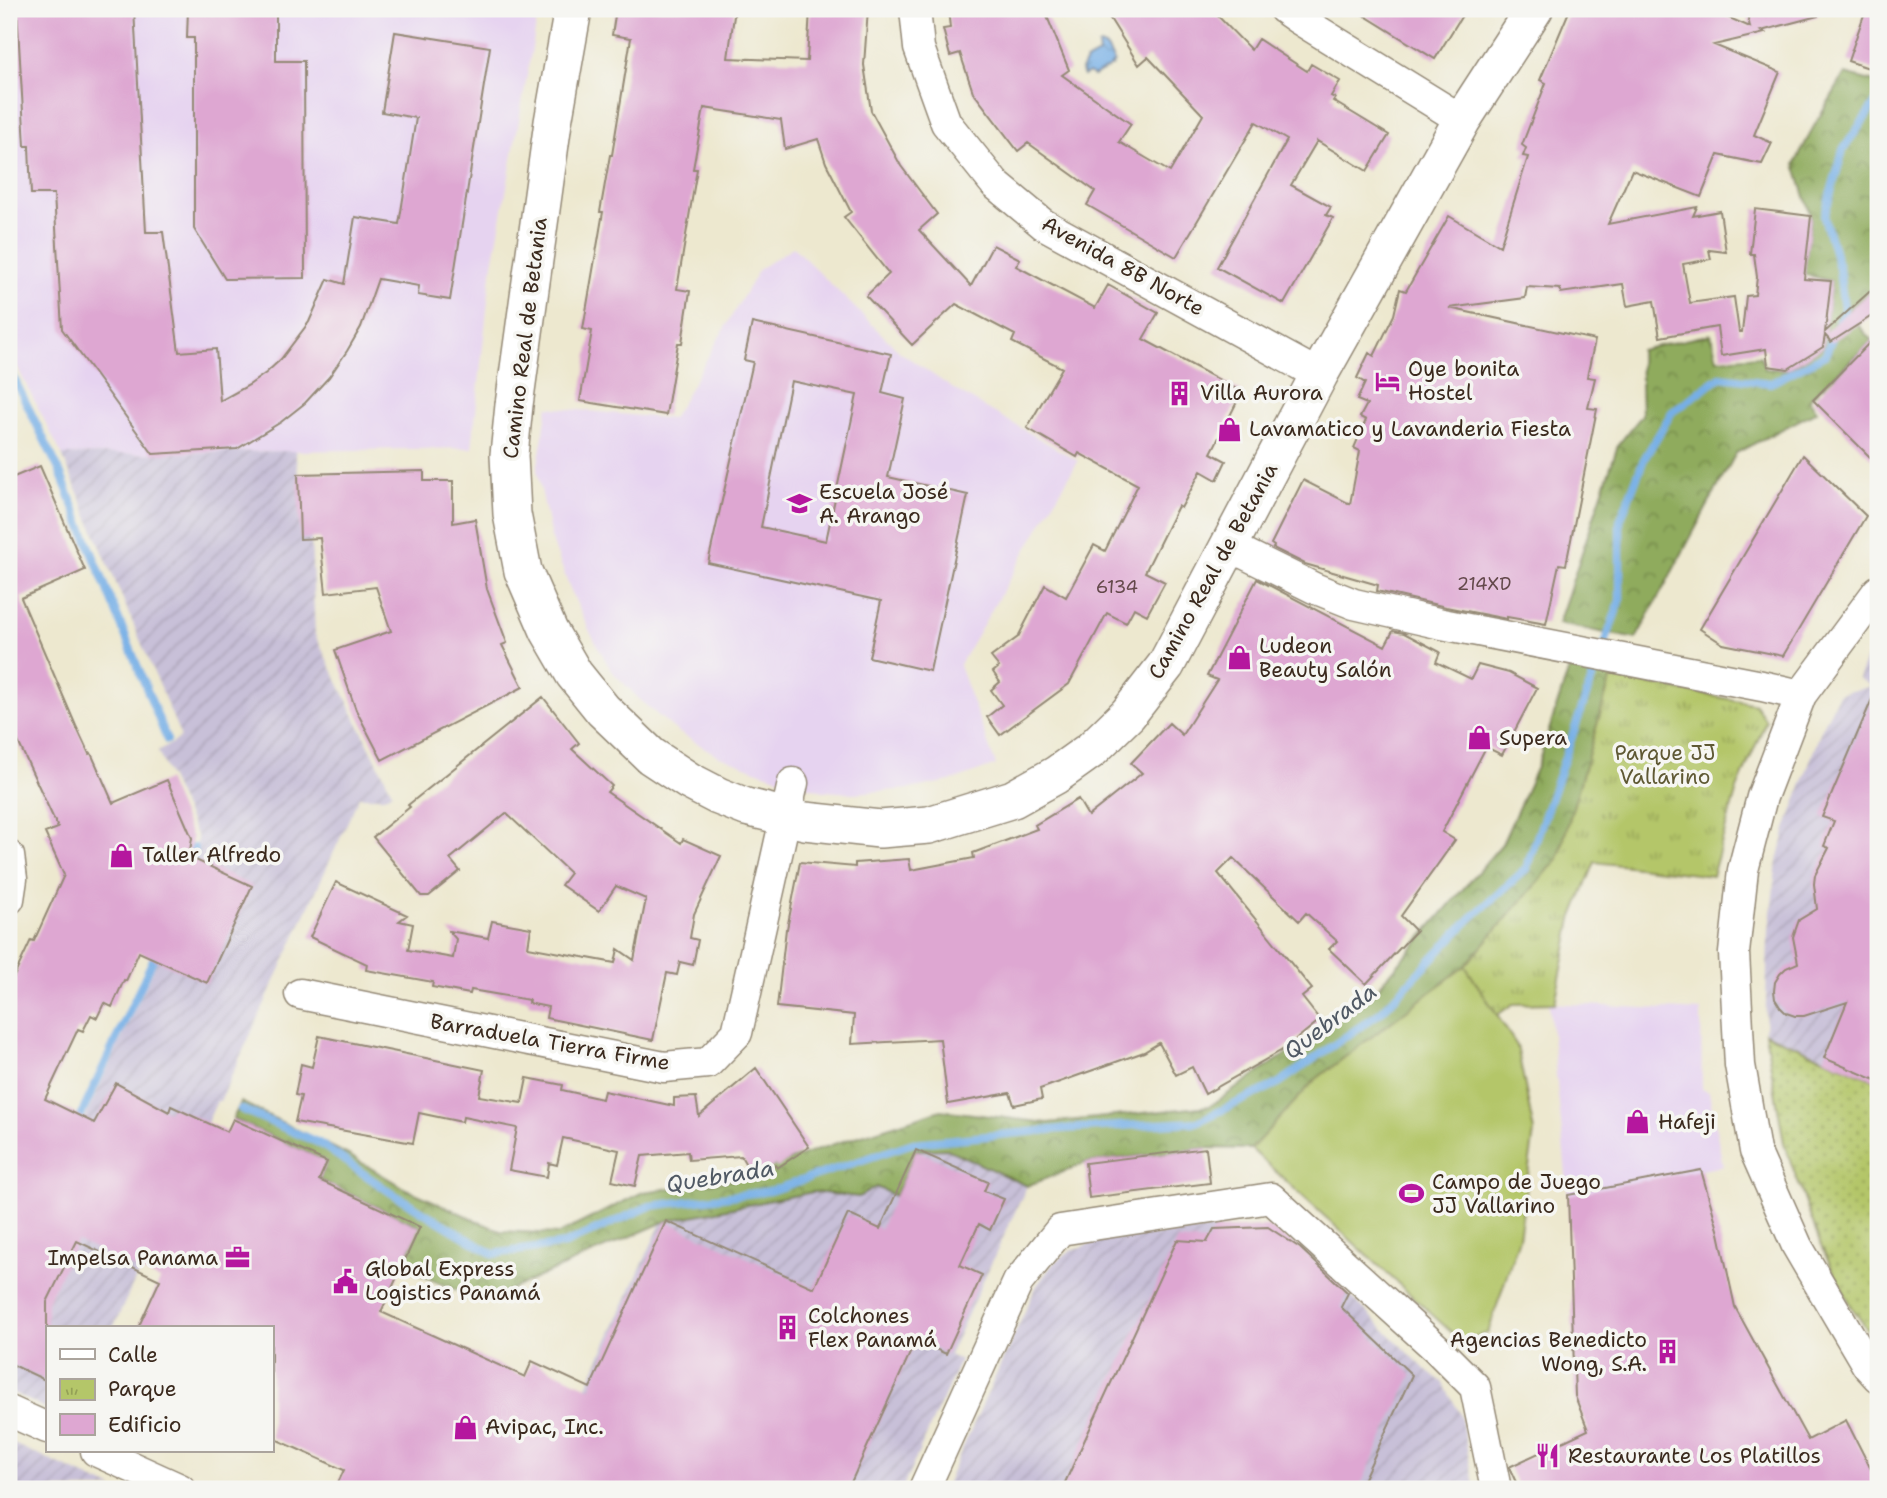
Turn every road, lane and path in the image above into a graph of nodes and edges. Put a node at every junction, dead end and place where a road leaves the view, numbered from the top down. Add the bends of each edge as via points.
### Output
1 (573, 9) edge
2 (915, 9) edge
3 (1284, 9) edge
4 (1534, 9) edge
5 (1462, 120) junction
6 (1318, 375) junction
7 (1229, 546) junction
8 (1878, 591) edge
9 (1801, 695) junction
10 (793, 783) dead end
11 (785, 818) junction
12 (9, 856) edge
13 (9, 899) edge
14 (300, 993) dead end
15 (1878, 1377) edge
16 (9, 1411) edge
17 (46, 1428) edge
18 (98, 1452) edge
19 (180, 1489) edge
20 (924, 1489) edge
21 (1496, 1489) edge

1 - 11 street, Camino Real de Betania via 551,136 509,455 512,514 523,571 574,674 626,734 689,781 746,807
2 - 6 street, Avenida 8B Norte via 919,48 946,123 995,184 1043,224
3 - 5 street
4 - 5 street, Camino Real de Betania
5 - 6 street, Camino Real de Betania
6 - 7 street, Camino Real de Betania
7 - 9 street via 1354,604
7 - 11 street, Camino Real de Betania via 1166,665 1128,714 1091,750 1056,775 1013,799 929,825 880,829
8 - 9 street
9 - 15 street via 1762,797 1743,870 1734,953 1740,1065 1755,1151 1797,1247
10 - 11 street, Barraduela Tierra Firme
11 - 14 street, Barraduela Tierra Firme via 737,1033 708,1063 664,1067
12 - 13 street
16 - 17 street
18 - 19 street
20 - 21 street via 1018,1282 1060,1230 1271,1198 1475,1387

